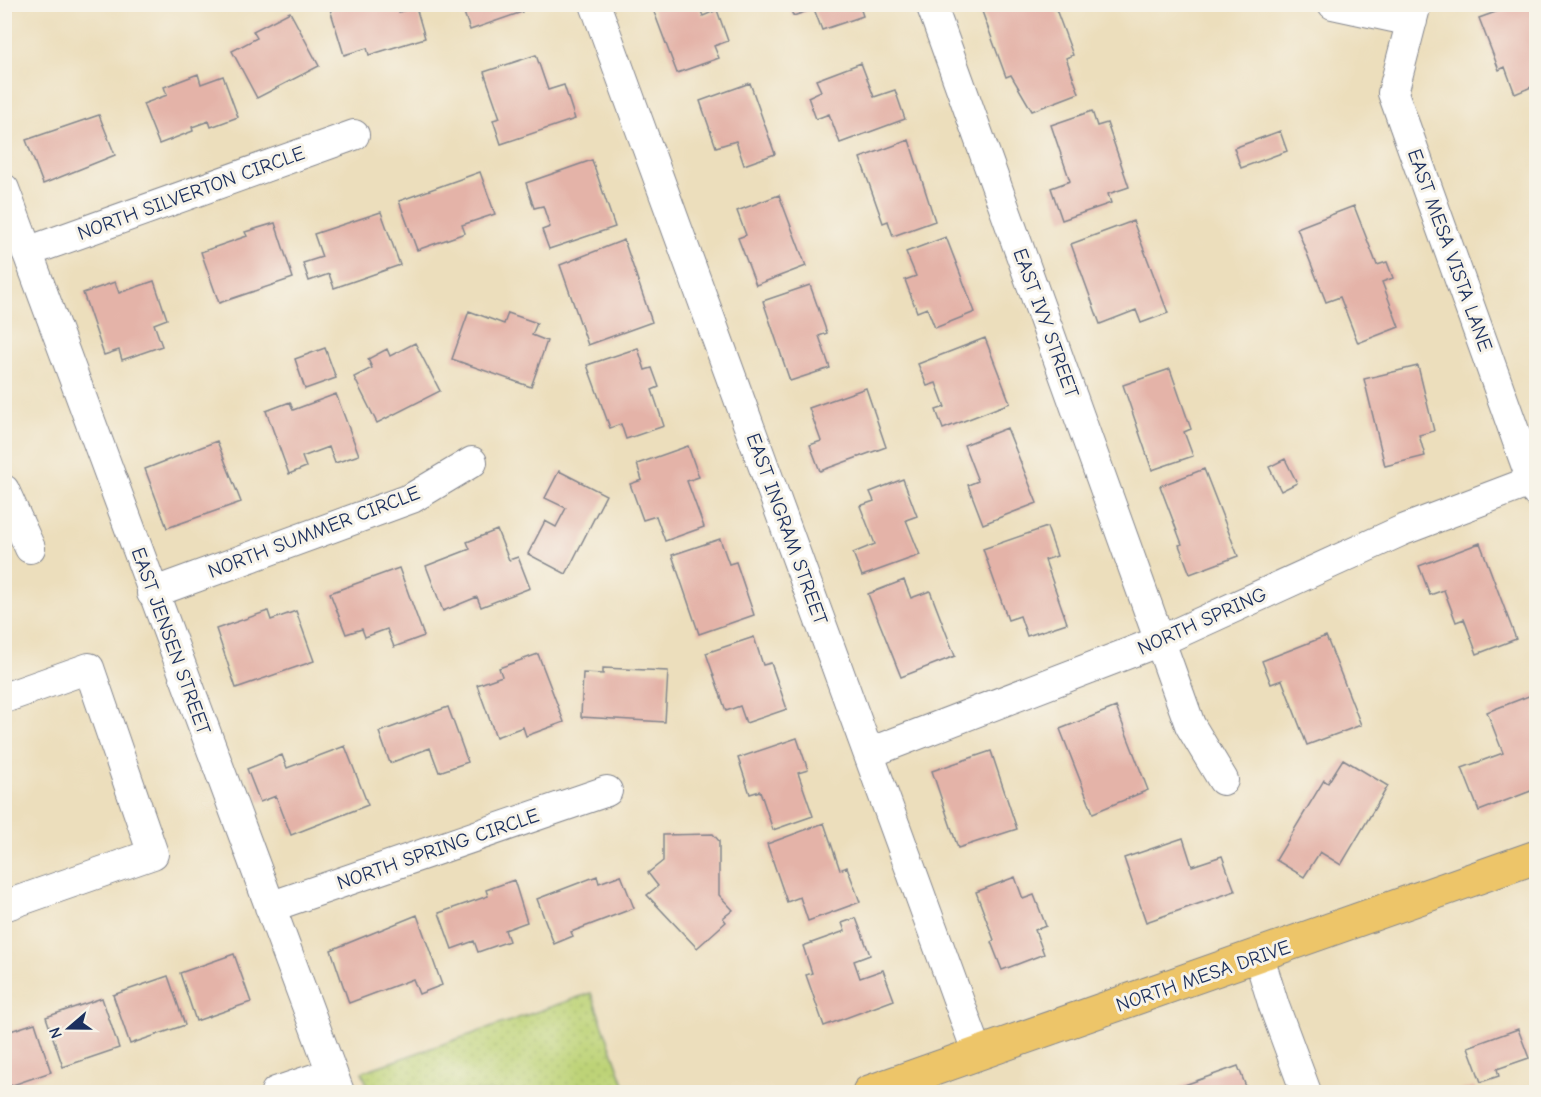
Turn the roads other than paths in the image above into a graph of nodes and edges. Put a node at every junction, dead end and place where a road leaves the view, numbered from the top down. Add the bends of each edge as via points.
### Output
1 (595, 4) edge
2 (931, 4) edge
3 (1333, 4) edge
4 (1414, 13) edge
5 (354, 135) dead end
6 (4, 189) edge
7 (27, 252) junction
8 (472, 462) dead end
9 (1534, 487) edge
10 (4, 490) edge
11 (30, 548) dead end
12 (152, 593) junction
13 (1160, 641) junction
14 (4, 698) edge
15 (869, 753) junction
16 (1223, 780) dead end
17 (607, 791) dead end
18 (1536, 857) edge
19 (4, 906) edge
20 (270, 907) junction
21 (1259, 957) junction
22 (978, 1054) junction
23 (336, 1083) edge
24 (276, 1092) edge
25 (869, 1092) edge
26 (1306, 1092) edge

1 - 15 street, EAST INGRAM STREET
2 - 13 street, EAST IVY STREET
3 - 4 street
4 - 9 street, EAST MESA VISTA LANE via 1393,93
5 - 7 street, NORTH SILVERTON CIRCLE
6 - 7 street, EAST JENSEN STREET
7 - 12 street, EAST JENSEN STREET
8 - 12 street, NORTH SUMMER CIRCLE via 412,498
9 - 13 street, NORTH SPRING via 1403,530
10 - 11 street
12 - 20 street, EAST JENSEN STREET
13 - 15 street, NORTH SPRING
13 - 16 street, EAST IVY STREET via 1190,725
14 - 19 street via 89,668 153,854
15 - 22 street, EAST INGRAM STREET
17 - 20 street, NORTH SPRING CIRCLE
18 - 21 main road, NORTH MESA DRIVE
20 - 23 street, EAST JENSEN STREET
21 - 22 main road, NORTH MESA DRIVE
21 - 26 street
22 - 25 main road, NORTH MESA DRIVE
23 - 24 street

